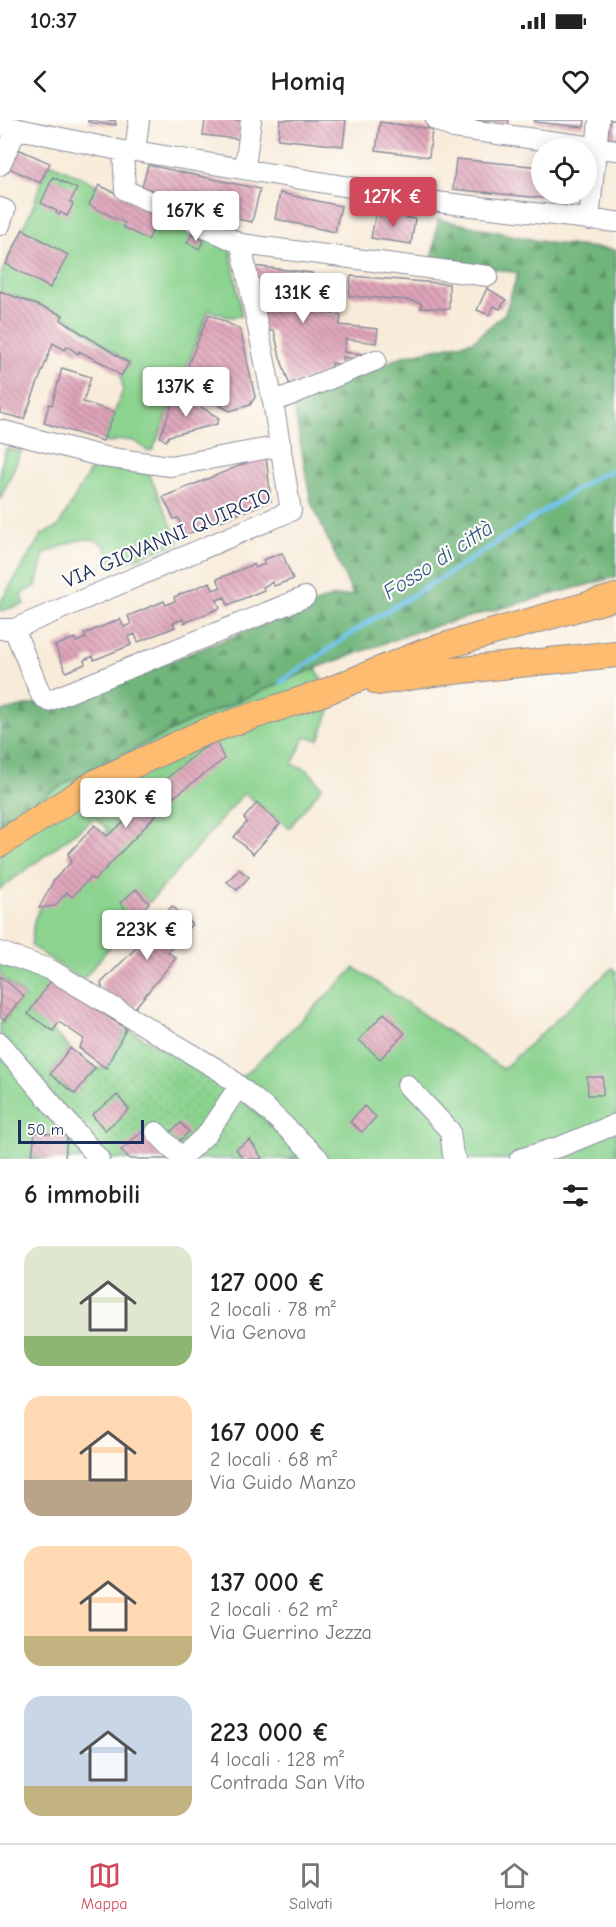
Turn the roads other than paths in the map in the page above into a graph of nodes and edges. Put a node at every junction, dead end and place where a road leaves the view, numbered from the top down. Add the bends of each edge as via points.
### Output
1 (139, 120) edge
2 (251, 120) edge
3 (436, 120) edge
4 (599, 120) edge
5 (8, 127) edge
6 (531, 139) edge
7 (597, 139) edge
8 (597, 148) edge
9 (616, 150) edge
10 (129, 151) junction
11 (0, 165) edge
12 (244, 168) junction
13 (591, 204) edge
14 (0, 208) edge
15 (589, 220) junction
16 (616, 222) edge
17 (0, 225) edge
18 (242, 244) junction
19 (488, 276) dead end
20 (376, 360) dead end
21 (273, 402) junction
22 (0, 429) edge
23 (281, 446) junction
24 (305, 597) dead end
25 (616, 597) edge
26 (616, 613) edge
27 (7, 629) edge
28 (616, 636) edge
29 (616, 654) edge
30 (430, 662) junction
31 (0, 844) edge
32 (0, 952) edge
33 (0, 1043) edge
34 (408, 1085) dead end
35 (238, 1086) junction
36 (616, 1124) edge
37 (156, 1132) dead end
38 (99, 1159) edge
39 (319, 1159) edge
40 (456, 1159) edge
41 (520, 1159) edge

1 - 10 street
2 - 12 street
3 - 6 street via 454,128
4 - 7 street
5 - 10 street
5 - 11 street
8 - 9 street
10 - 12 street
10 - 18 street via 125,190
12 - 15 street via 445,203
13 - 15 street
14 - 17 street via 4,210
15 - 16 street
18 - 19 street
18 - 21 street
20 - 21 street
21 - 23 street
22 - 23 street via 104,457 170,466
23 - 27 street, VIA GIOVANNI QUIRCIO via 291,511
24 - 27 street via 48,700 41,695
25 - 30 main road
26 - 30 main road
28 - 30 main road
29 - 30 main road
30 - 31 main road via 202,733 108,777
32 - 35 street via 51,970 222,1072
33 - 38 street
34 - 40 street via 450,1131
35 - 37 street via 207,1134 181,1158
35 - 39 street
36 - 41 street

